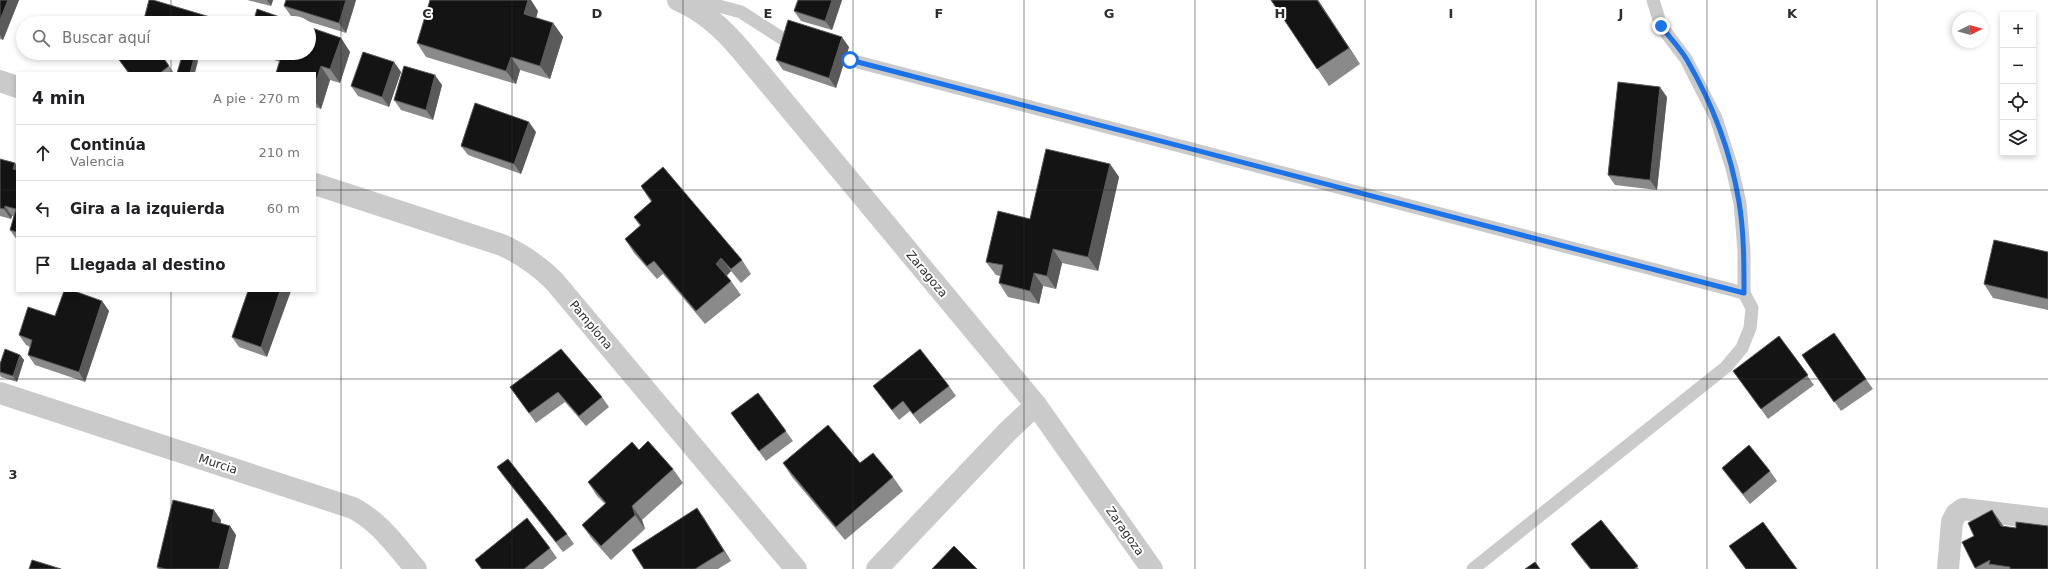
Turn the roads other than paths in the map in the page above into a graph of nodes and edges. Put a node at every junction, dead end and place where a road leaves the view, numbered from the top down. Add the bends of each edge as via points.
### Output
1 (679, 0) edge
2 (1653, 0) edge
3 (791, 44) edge
4 (850, 60) dead end
5 (0, 81) edge
6 (16, 87) edge
7 (316, 184) edge
8 (1744, 293) junction
9 (0, 393) edge
10 (1036, 405) junction
11 (2048, 519) edge
12 (416, 569) edge
13 (796, 569) edge
14 (877, 569) edge
15 (1152, 569) edge
16 (1473, 569) edge
17 (1948, 569) edge

1 - 3 lane via 741,12
1 - 10 street, Zaragoza via 699,10 729,36
2 - 8 lane via 1661,26 1686,59 1716,118 1732,168 1740,203
4 - 8 lane
5 - 6 street
7 - 13 street, Pamplona via 502,244 538,265
8 - 16 lane via 1752,308 1750,328 1742,348 1726,367
9 - 12 street, Murcia via 352,508 367,516 382,529
10 - 14 street
10 - 15 street, Zaragoza
11 - 17 street via 1963,509 1956,514 1952,522

